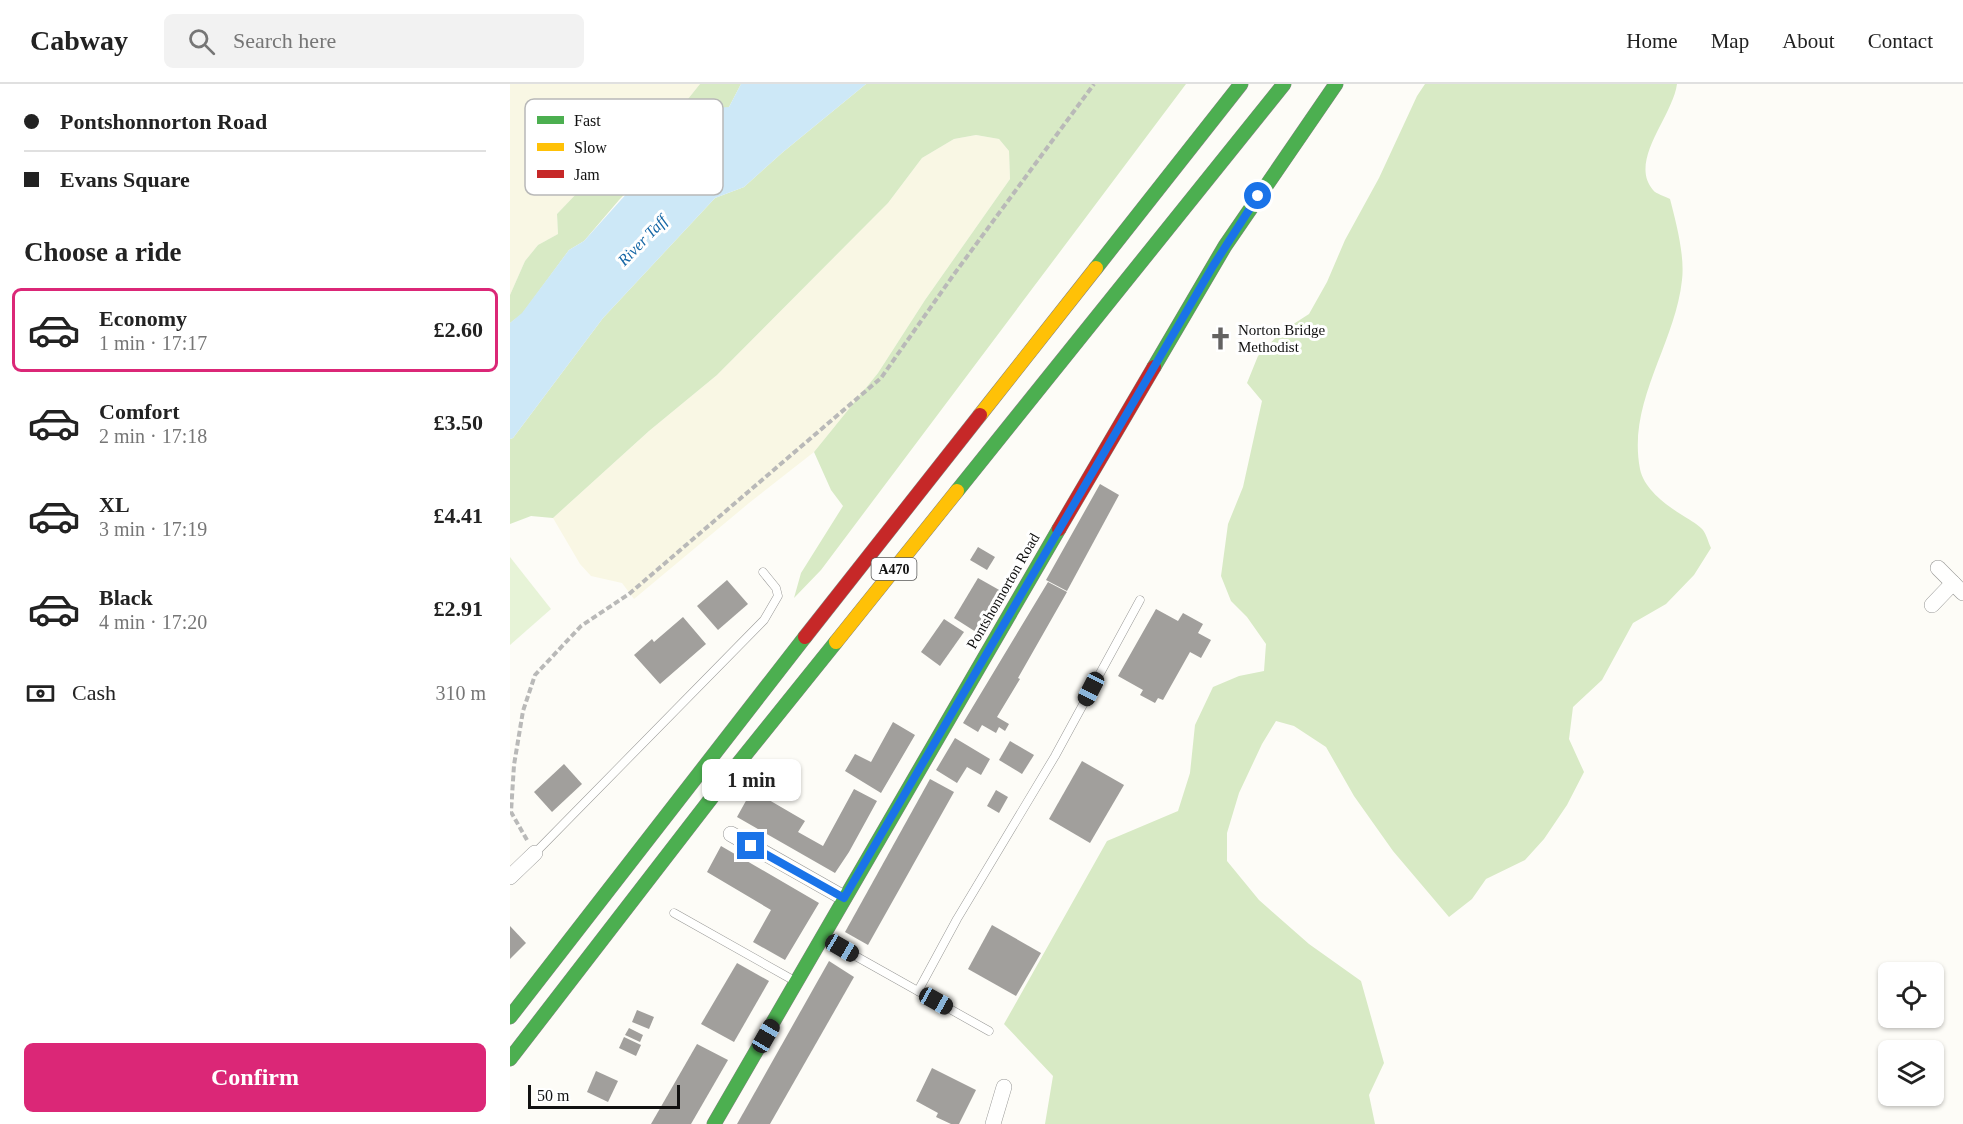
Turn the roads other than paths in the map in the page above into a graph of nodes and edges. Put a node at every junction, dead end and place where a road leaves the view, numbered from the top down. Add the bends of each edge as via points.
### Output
1 (1241, 84) edge
2 (1284, 84) edge
3 (1336, 84) edge
4 (1938, 568) dead end
5 (763, 572) dead end
6 (1958, 588) edge
7 (1140, 600) dead end
8 (1932, 605) dead end
9 (731, 834) dead end
10 (535, 853) joint
11 (510, 877) edge
12 (844, 898) junction
13 (674, 913) dead end
14 (823, 937) junction
15 (797, 982) junction
16 (918, 991) junction
17 (510, 1017) edge
18 (989, 1031) dead end
19 (510, 1059) edge
20 (1004, 1087) dead end
21 (714, 1124) edge
22 (993, 1124) edge

1 - 17 main road, A470
2 - 19 main road, A470 via 733,770
3 - 12 main road, Pontshonnorton Road via 1225,246
4 - 6 street
5 - 10 lane via 778,596 764,620
6 - 8 street
7 - 16 lane via 1055,756
9 - 12 street
10 - 11 street
12 - 14 main road, Pontshonnorton Road
13 - 15 lane
14 - 15 main road, Pontshonnorton Road
14 - 16 lane
15 - 21 main road, Pontshonnorton Road
16 - 18 lane
20 - 22 street

